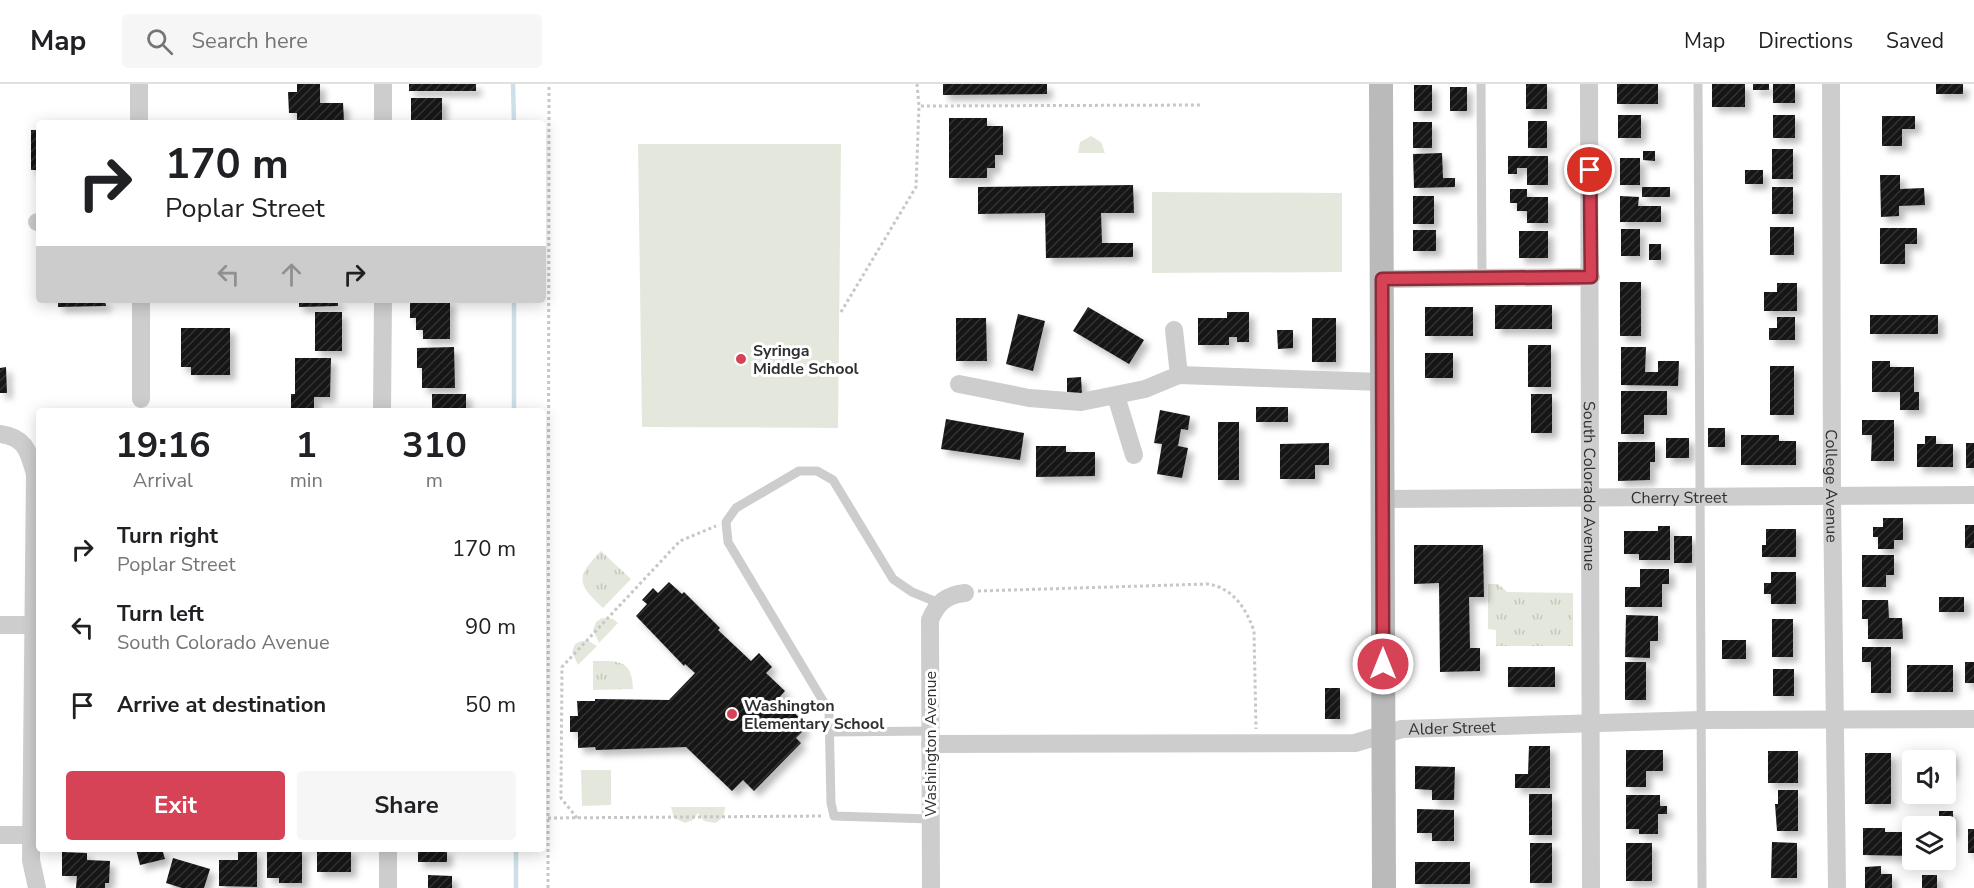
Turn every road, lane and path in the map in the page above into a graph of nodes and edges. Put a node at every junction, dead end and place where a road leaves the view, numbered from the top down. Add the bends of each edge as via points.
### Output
1 (139, 84) edge
2 (383, 84) edge
3 (549, 84) edge
4 (917, 84) edge
5 (1381, 84) edge
6 (1481, 84) edge
7 (1589, 84) edge
8 (1698, 84) edge
9 (1831, 84) edge
10 (1203, 105) dead end
11 (919, 106) junction
12 (139, 120) edge
13 (383, 120) edge
14 (1591, 277) junction
15 (1482, 278) junction
16 (1382, 279) junction
17 (141, 303) edge
18 (382, 303) edge
19 (841, 312) dead end
20 (1174, 330) dead end
21 (1179, 375) junction
22 (1382, 382) junction
23 (959, 384) dead end
24 (1116, 396) junction
25 (141, 399) dead end
26 (382, 408) edge
27 (0, 434) edge
28 (1134, 455) dead end
29 (1832, 495) junction
30 (1974, 495) edge
31 (1700, 496) junction
32 (1592, 497) junction
33 (1383, 499) junction
34 (726, 522) junction
35 (965, 593) joint
36 (939, 603) junction
37 (36, 625) edge
38 (0, 626) edge
39 (1974, 719) edge
40 (1701, 720) junction
41 (1834, 720) junction
42 (1591, 724) junction
43 (830, 732) junction
44 (1383, 734) junction
45 (930, 737) junction
46 (1256, 743) junction
47 (834, 816) junction
48 (548, 818) junction
49 (577, 818) junction
50 (930, 819) junction
51 (32, 835) junction
52 (0, 836) edge
53 (388, 852) edge
54 (38, 888) edge
55 (388, 888) edge
56 (548, 888) edge
57 (931, 888) edge
58 (1384, 888) edge
59 (1591, 888) edge
60 (1702, 888) edge
61 (1837, 888) edge

1 - 12 street
2 - 13 street
3 - 48 path
4 - 11 path
5 - 16 street
6 - 15 lane
7 - 14 street, South Colorado Avenue
8 - 31 lane
9 - 29 street, College Avenue
10 - 11 path
11 - 19 path via 916,187
14 - 15 street
14 - 32 street, South Colorado Avenue
15 - 16 street
16 - 22 street
17 - 25 street
18 - 26 street
20 - 21 street
21 - 22 street
21 - 24 street
22 - 33 street
23 - 24 street via 1029,398 1081,402
24 - 28 street
27 - 37 street via 16,436 29,451 35,474
29 - 30 street, Cherry Street
29 - 31 street, Cherry Street
29 - 41 street, College Avenue
31 - 32 street, Cherry Street
31 - 40 lane
32 - 33 street, Cherry Street
32 - 42 street, South Colorado Avenue
33 - 44 street
34 - 36 lane via 736,508 799,471 817,471 833,480 893,579
34 - 43 lane via 728,542 829,711
34 - 49 path via 680,541 562,667 561,798
35 - 36 street via 946,597
35 - 46 path via 1021,588 1221,586 1237,599 1254,631
36 - 45 street, Washington Avenue via 930,620
37 - 38 street
37 - 51 street
39 - 41 street, Alder Street
40 - 41 street, Alder Street
40 - 42 street, Alder Street
40 - 60 lane
41 - 61 street, College Avenue
42 - 44 street, Alder Street via 1402,729
42 - 59 street, South Colorado Avenue
43 - 45 lane
43 - 47 lane
44 - 46 street, Alder Street via 1355,742
44 - 58 street
45 - 46 street, Alder Street
45 - 50 street, Washington Avenue
47 - 49 path
47 - 50 lane
48 - 49 path
48 - 56 path
50 - 57 street, Washington Avenue
51 - 52 street
51 - 54 street via 31,860
53 - 55 street

